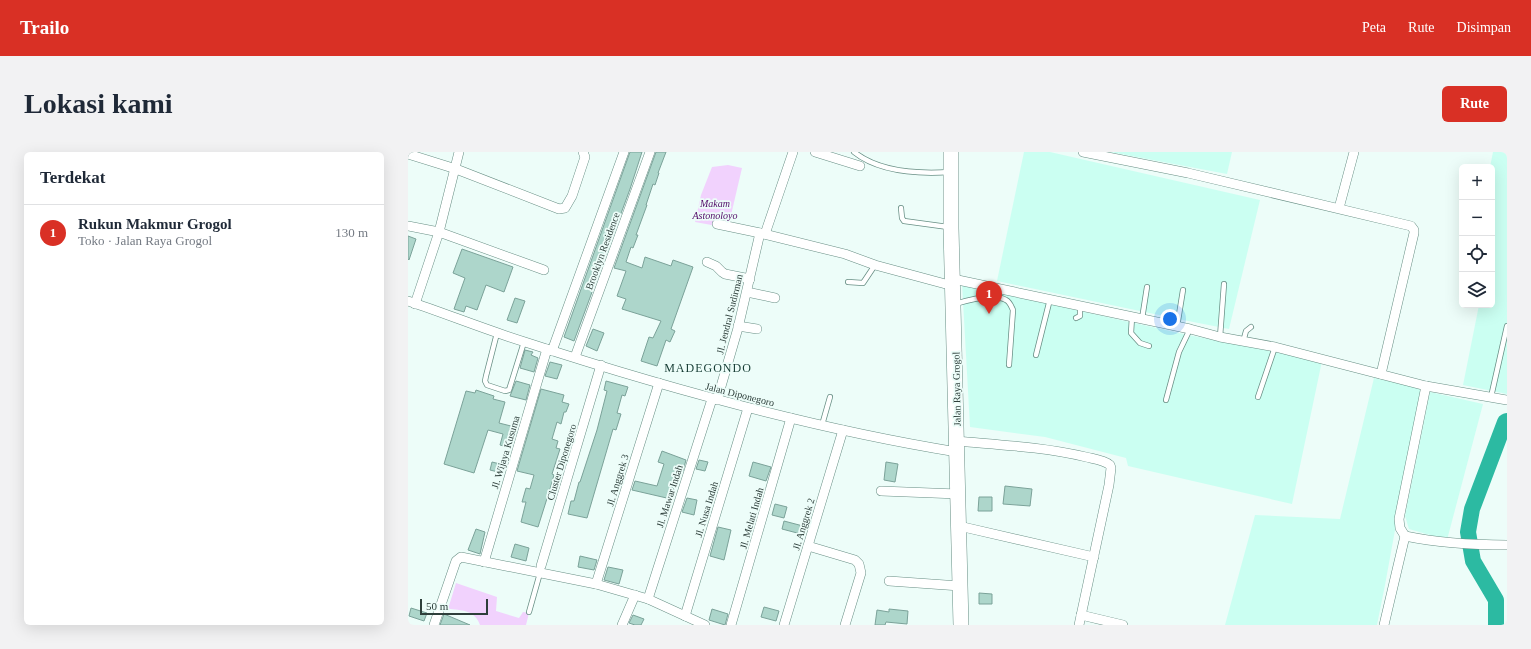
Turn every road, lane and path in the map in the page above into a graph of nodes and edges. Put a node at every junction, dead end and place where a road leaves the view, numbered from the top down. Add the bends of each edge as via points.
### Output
1 (459, 152) edge
2 (583, 152) edge
3 (624, 152) edge
4 (650, 152) edge
5 (793, 152) edge
6 (815, 152) edge
7 (854, 152) edge
8 (951, 152) edge
9 (1083, 152) edge
10 (1354, 152) edge
11 (1093, 153) edge
12 (408, 154) edge
13 (860, 166) dead end
14 (456, 169) junction
15 (952, 172) junction
16 (901, 208) dead end
17 (1339, 208) junction
18 (716, 224) dead end
19 (408, 226) edge
20 (952, 228) junction
21 (439, 232) junction
22 (763, 233) junction
23 (707, 262) dead end
24 (875, 265) junction
25 (544, 270) dead end
26 (750, 278) junction
27 (848, 282) dead end
28 (953, 282) junction
29 (1224, 284) dead end
30 (1147, 287) dead end
31 (1183, 290) dead end
32 (747, 292) junction
33 (775, 298) dead end
34 (1050, 299) junction
35 (411, 302) edge
36 (954, 304) junction
37 (1080, 306) junction
38 (1132, 317) junction
39 (1076, 318) dead end
40 (1142, 319) junction
41 (738, 326) junction
42 (1507, 326) edge
43 (1177, 327) junction
44 (1251, 328) dead end
45 (757, 329) dead end
46 (1190, 329) junction
47 (497, 333) junction
48 (1220, 337) junction
49 (524, 342) junction
50 (1243, 342) junction
51 (1149, 346) dead end
52 (1275, 347) junction
53 (550, 350) junction
54 (1036, 356) dead end
55 (575, 357) junction
56 (601, 365) junction
57 (1009, 365) dead end
58 (1381, 374) junction
59 (659, 383) junction
60 (1426, 386) junction
61 (830, 397) dead end
62 (1258, 397) dead end
63 (1491, 397) junction
64 (714, 400) junction
65 (1166, 400) dead end
66 (1507, 400) edge
67 (748, 408) junction
68 (791, 418) junction
69 (822, 425) junction
70 (843, 430) junction
71 (957, 447) junction
72 (880, 491) dead end
73 (958, 494) junction
74 (959, 526) junction
75 (1405, 536) junction
76 (1507, 545) edge
77 (808, 546) junction
78 (1094, 557) junction
79 (484, 562) junction
80 (541, 569) junction
81 (889, 581) dead end
82 (596, 584) junction
83 (960, 586) junction
84 (635, 595) junction
85 (648, 599) junction
86 (529, 612) dead end
87 (1081, 615) junction
88 (685, 616) junction
89 (434, 625) edge
90 (622, 625) edge
91 (705, 625) edge
92 (731, 625) edge
93 (784, 625) edge
94 (845, 625) edge
95 (961, 625) edge
96 (1079, 625) edge
97 (1123, 625) edge
98 (1384, 625) edge

1 - 14 street
2 - 14 street via 585,157 572,196 565,208 559,209
3 - 53 street, Jl. Wijaya Kusuma
4 - 55 street, Brooklyn Residence
5 - 22 street, Jl. Jendral Sudirman
6 - 13 street
7 - 15 lane via 877,164 899,170
8 - 15 main road, Jalan Raya Grogol
9 - 11 street
10 - 17 street
11 - 17 street
12 - 14 street
14 - 21 street
15 - 20 main road, Jalan Raya Grogol
16 - 20 lane via 904,221
17 - 58 street via 1408,225 1414,230
18 - 22 street
19 - 21 street
20 - 28 main road, Jalan Raya Grogol
21 - 25 street
21 - 35 street
22 - 24 street via 845,254
22 - 26 street, Jl. Jendral Sudirman
23 - 26 street via 725,274
24 - 27 lane via 863,283
24 - 28 street
26 - 32 street, Jl. Jendral Sudirman
28 - 34 street
28 - 36 main road, Jalan Raya Grogol
29 - 48 lane
30 - 40 lane
31 - 43 lane
32 - 33 street
32 - 41 street, Jl. Jendral Sudirman
34 - 37 street
34 - 54 lane
35 - 47 street, Jalan Diponegoro
36 - 57 lane via 983,298 999,298 1009,302 1013,310
36 - 71 main road, Jalan Raya Grogol
37 - 38 street
37 - 39 lane via 1079,317
38 - 40 street
38 - 51 lane via 1130,333 1140,343
40 - 43 street
41 - 45 street
41 - 64 street, Jl. Jendral Sudirman
42 - 63 lane
43 - 46 street
44 - 50 lane via 1246,331
46 - 48 street
46 - 65 lane via 1179,352
47 - 49 street, Jalan Diponegoro
47 - 49 lane via 485,381 487,385 505,391 509,390
48 - 50 street
49 - 53 street, Jalan Diponegoro
50 - 52 street
52 - 58 street
52 - 62 lane
53 - 55 street, Jalan Diponegoro
53 - 79 street, Jl. Wijaya Kusuma
55 - 56 street, Jalan Diponegoro
56 - 59 street, Jalan Diponegoro
56 - 80 street, Cluster Diponegoro
58 - 60 street
59 - 64 street, Jalan Diponegoro
59 - 82 street, Jl. Anggrek 3
60 - 63 street
60 - 75 street via 1399,519 1400,528
61 - 69 lane
63 - 66 street
64 - 67 street, Jalan Diponegoro
64 - 85 street, Jl. Mawar Indah
67 - 68 street, Jalan Diponegoro
67 - 88 street, Jl. Nusa Indah
68 - 69 street, Jalan Diponegoro
68 - 92 street, Jl. Melati Indah
69 - 70 street, Jalan Diponegoro
70 - 71 street, Jalan Diponegoro via 893,441
70 - 77 street, Jl. Anggrek 2
71 - 73 main road, Jalan Raya Grogol
71 - 78 street, Jalan Diponegoro via 1028,447 1108,463 1111,468
72 - 73 street
73 - 74 main road, Jalan Raya Grogol
74 - 78 street
74 - 83 main road, Jalan Raya Grogol
75 - 76 street via 1465,544
75 - 98 street
77 - 93 street, Jl. Anggrek 2
77 - 94 street via 855,560 859,564 861,573
78 - 87 street, Jalan Diponegoro
79 - 80 street
79 - 89 street via 461,557 456,561
80 - 82 street
80 - 86 lane
81 - 83 street
82 - 84 street
83 - 95 main road, Jalan Raya Grogol
84 - 85 street
84 - 90 street
85 - 88 street
87 - 96 street, Jalan Diponegoro
87 - 97 street
88 - 91 street

